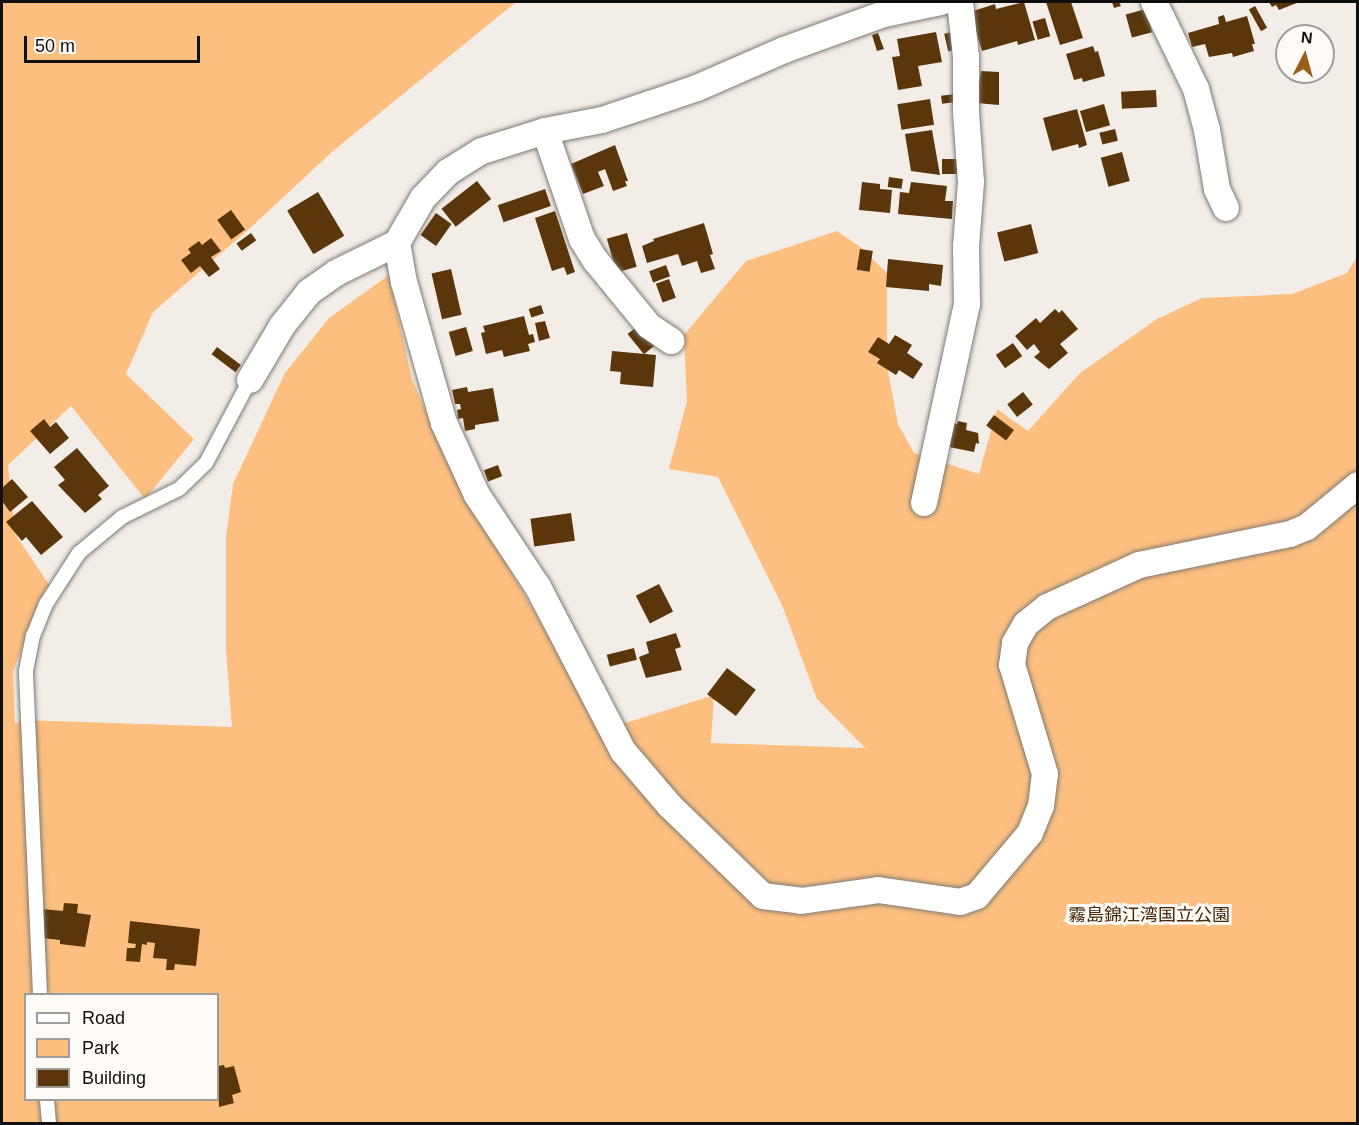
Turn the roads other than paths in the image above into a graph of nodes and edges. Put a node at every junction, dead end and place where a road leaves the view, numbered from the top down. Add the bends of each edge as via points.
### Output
1 (941, 2) edge
2 (960, 2) edge
3 (1154, 2) edge
4 (545, 131) junction
5 (1226, 208) dead end
6 (397, 243) junction
7 (671, 341) dead end
8 (250, 380) joint
9 (1358, 485) edge
10 (924, 503) dead end
11 (40, 993) edge
12 (47, 1101) edge
13 (49, 1124) edge

1 - 4 street via 873,18 784,50 697,88 602,120
2 - 10 street via 972,182 966,246 967,304
3 - 5 street via 1196,89 1217,189
4 - 6 street via 483,151 447,172 423,198
4 - 7 street via 582,239 649,326
6 - 8 street via 336,273 309,292 282,326
6 - 9 street via 404,282 444,423 477,495 538,587 623,752 670,806 763,896 801,901 878,890 960,902 977,896 1030,832 1041,806 1046,774 1012,664 1015,643 1026,624 1047,607 1139,565 1290,534 1307,527
8 - 11 lane via 206,462 179,489 122,517 79,553 46,604 33,636 26,671
12 - 13 lane

